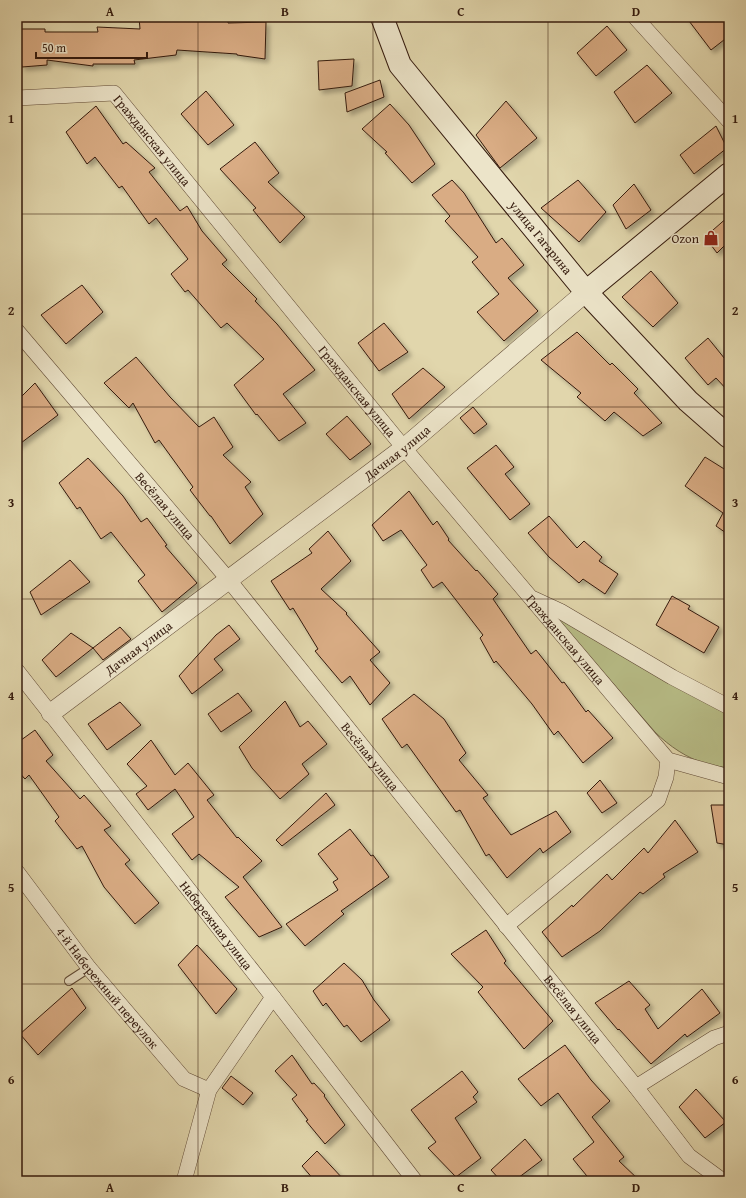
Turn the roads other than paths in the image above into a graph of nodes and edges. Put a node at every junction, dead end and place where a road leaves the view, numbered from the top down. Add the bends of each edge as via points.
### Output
1 (382, 17) edge
2 (635, 17) edge
3 (17, 98) edge
4 (729, 121) edge
5 (729, 174) edge
6 (586, 292) junction
7 (17, 331) edge
8 (729, 436) edge
9 (404, 448) junction
10 (228, 579) junction
11 (530, 596) junction
12 (17, 671) edge
13 (729, 707) edge
14 (51, 713) junction
15 (668, 760) junction
16 (729, 777) edge
17 (17, 872) edge
18 (506, 926) junction
19 (89, 968) junction
20 (69, 981) dead end
21 (273, 997) junction
22 (729, 1033) edge
23 (636, 1087) junction
24 (209, 1090) junction
25 (184, 1181) edge
26 (415, 1181) edge
27 (723, 1181) edge

1 - 6 main road, улица Гагарина via 400,65
2 - 4 street
3 - 9 street, Гражданская улица via 114,93
5 - 6 main road, Дачная улица
6 - 8 main road, улица Гагарина via 688,401
6 - 9 street, Дачная улица
7 - 10 street, Весёлая улица
9 - 10 street, Дачная улица
9 - 11 street, Гражданская улица
10 - 14 street, Дачная улица
10 - 18 street, Весёлая улица
11 - 13 street
11 - 15 street, Гражданская улица
12 - 14 street, Набережная улица
14 - 21 street, Набережная улица
15 - 16 street
15 - 18 street via 666,777 658,800
17 - 19 street, 4-й Набережный переулок
18 - 23 street, Весёлая улица
19 - 20 lane
19 - 24 street, 4-й Набережный переулок via 184,1080
21 - 24 street
21 - 26 street, Набережная улица
22 - 23 street via 714,1038
23 - 27 street, Весёлая улица via 689,1156
24 - 25 street

